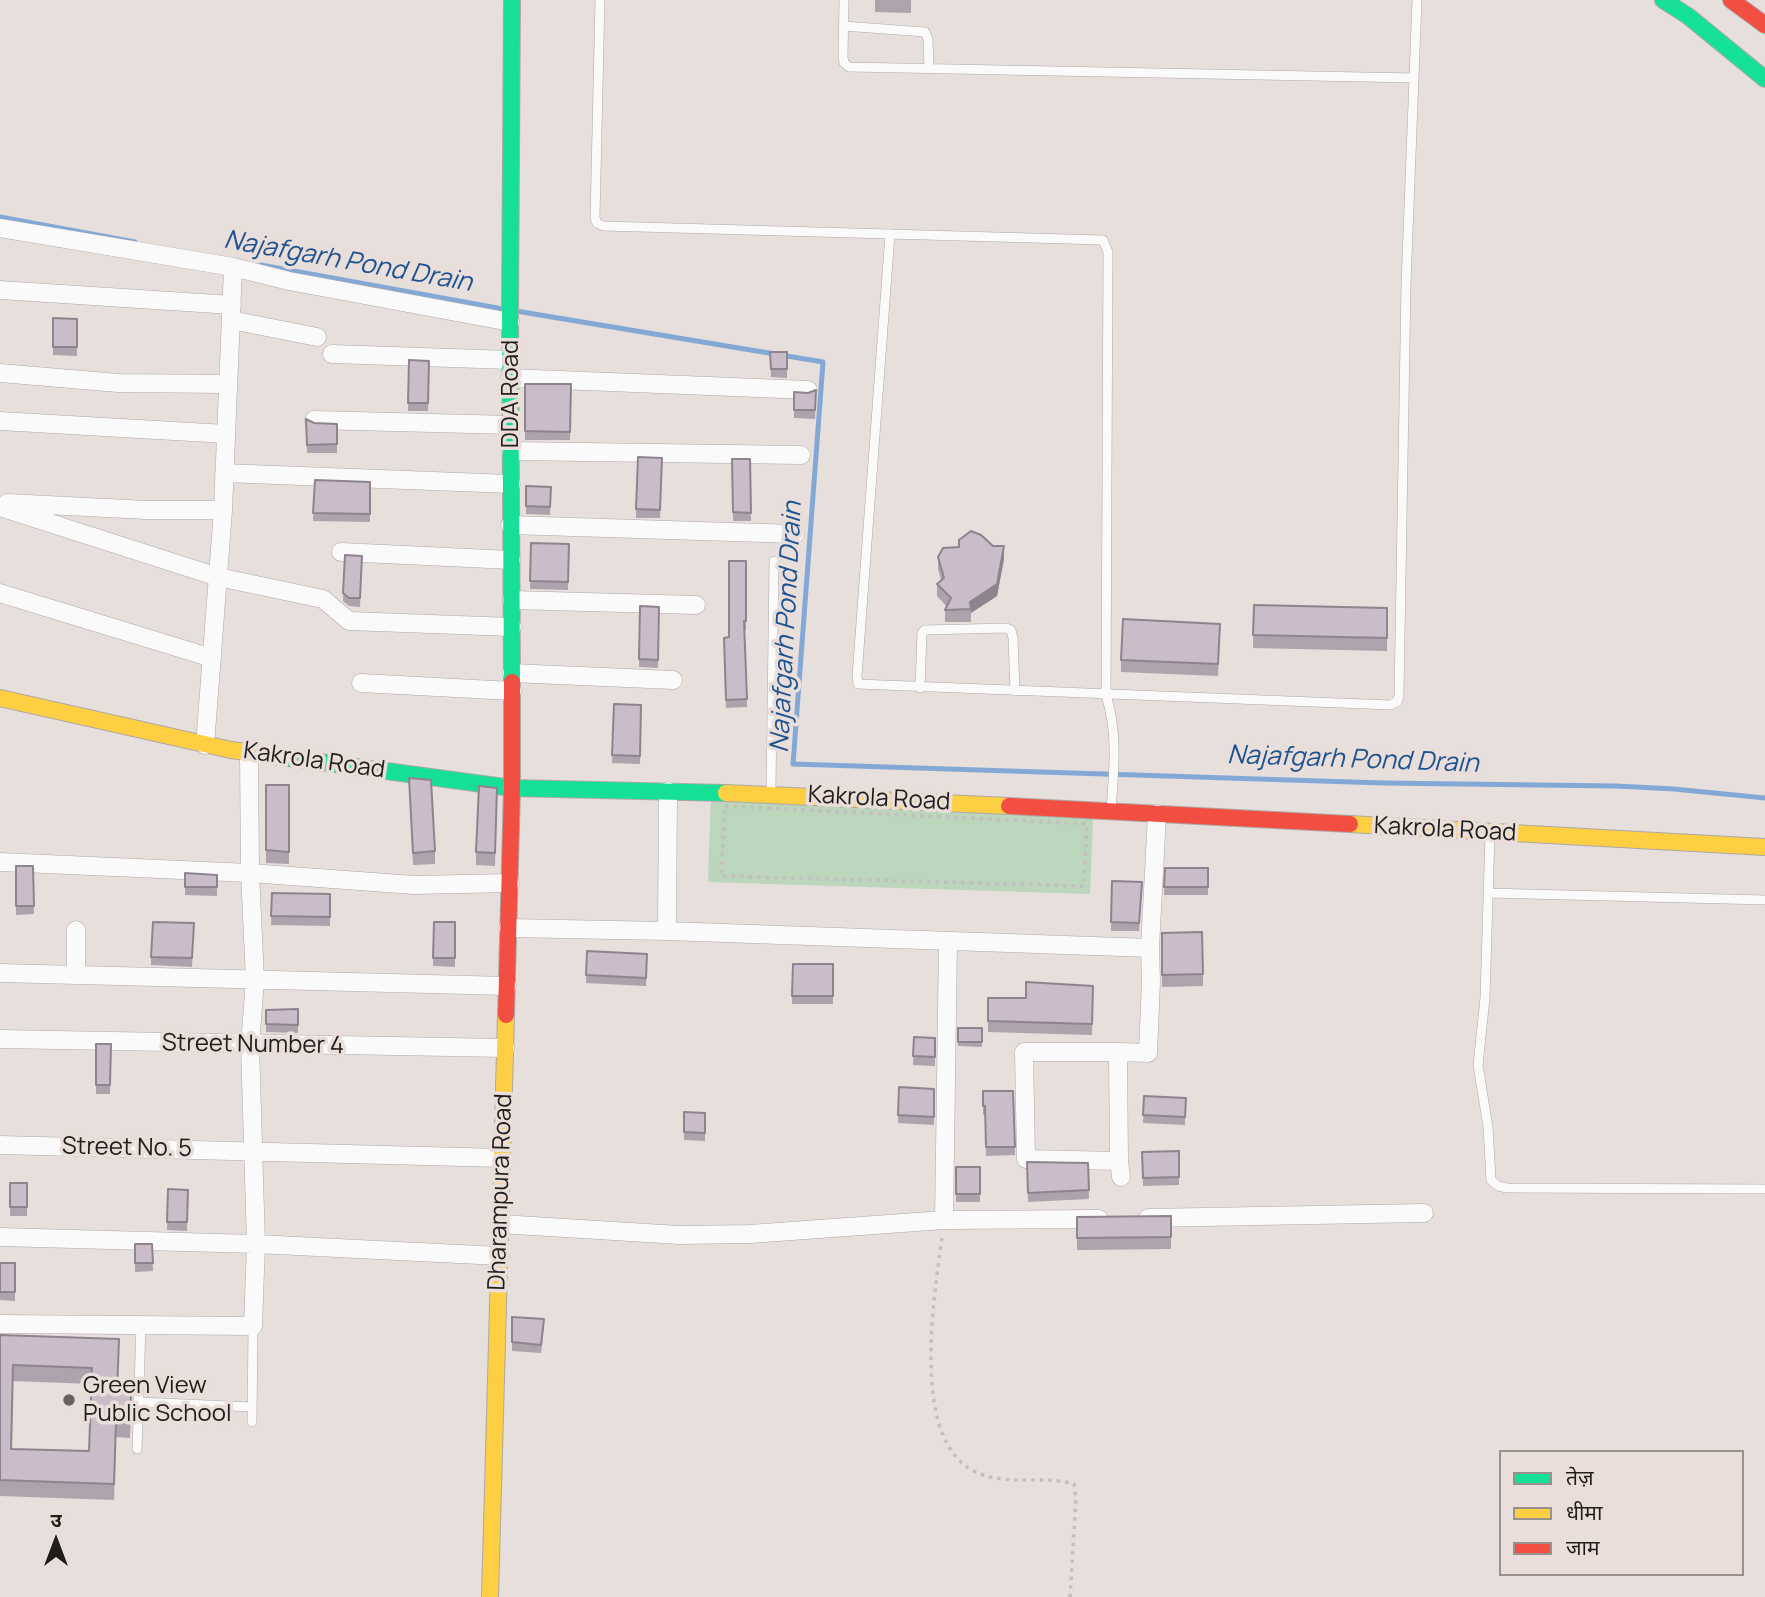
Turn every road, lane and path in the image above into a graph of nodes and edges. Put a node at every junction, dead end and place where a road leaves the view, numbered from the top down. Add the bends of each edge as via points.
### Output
1 (512, 0) edge
2 (600, 0) edge
3 (844, 0) edge
4 (1417, 0) edge
5 (1663, 0) edge
6 (1731, 0) edge
7 (1765, 24) edge
8 (844, 26) junction
9 (929, 69) junction
10 (1414, 78) junction
11 (1765, 79) edge
12 (0, 228) edge
13 (890, 234) junction
14 (233, 267) junction
15 (0, 290) edge
16 (510, 311) junction
17 (231, 312) junction
18 (317, 337) dead end
19 (332, 354) dead end
20 (510, 369) junction
21 (0, 373) edge
22 (228, 384) junction
23 (808, 390) edge
24 (314, 420) edge
25 (0, 421) edge
26 (511, 425) junction
27 (226, 434) junction
28 (511, 451) junction
29 (801, 454) dead end
30 (224, 473) junction
31 (511, 484) junction
32 (0, 505) edge
33 (223, 510) junction
34 (510, 525) junction
35 (795, 534) dead end
36 (341, 552) dead end
37 (511, 560) junction
38 (774, 561) dead end
39 (218, 577) junction
40 (0, 593) edge
41 (512, 600) junction
42 (696, 605) dead end
43 (512, 627) junction
44 (212, 658) junction
45 (673, 680) dead end
46 (512, 682) junction
47 (361, 683) dead end
48 (920, 688) junction
49 (1014, 691) junction
50 (1106, 695) junction
51 (0, 698) edge
52 (205, 745) junction
53 (249, 752) junction
54 (512, 788) junction
55 (668, 791) junction
56 (771, 794) junction
57 (725, 806) joint
58 (1111, 811) junction
59 (1157, 814) junction
60 (1490, 832) junction
61 (1765, 847) edge
62 (0, 862) edge
63 (250, 873) junction
64 (510, 883) junction
65 (1489, 893) junction
66 (1765, 900) edge
67 (508, 928) junction
68 (76, 930) dead end
69 (667, 931) junction
70 (948, 941) junction
71 (1150, 948) junction
72 (0, 974) edge
73 (76, 975) junction
74 (255, 980) junction
75 (507, 986) junction
76 (0, 1040) edge
77 (250, 1045) junction
78 (505, 1048) junction
79 (1118, 1052) junction
80 (0, 1145) edge
81 (254, 1151) junction
82 (502, 1158) junction
83 (1765, 1189) edge
84 (1424, 1213) dead end
85 (944, 1220) junction
86 (500, 1224) junction
87 (0, 1237) edge
88 (256, 1244) junction
89 (500, 1255) junction
90 (0, 1324) edge
91 (141, 1325) junction
92 (253, 1326) junction
93 (139, 1402) junction
94 (252, 1407) junction
95 (252, 1422) dead end
96 (137, 1449) dead end
97 (490, 1597) edge
98 (1070, 1597) edge

1 - 16 main road, DDA Road
2 - 13 lane via 597,223
3 - 8 lane
4 - 10 lane
5 - 11 main road
6 - 7 main road
8 - 9 lane via 925,32
8 - 9 lane via 844,63 849,67
9 - 10 lane
10 - 50 lane via 1399,696 1390,705
12 - 14 street
13 - 48 lane via 857,676 858,684 865,686
13 - 50 lane via 1091,239 1103,240 1107,247
14 - 16 street via 289,281
14 - 17 street
15 - 17 street
16 - 20 main road, DDA Road
17 - 18 street
17 - 22 street
19 - 20 street
20 - 23 street
20 - 26 main road, DDA Road
21 - 22 street via 118,383
22 - 27 street
24 - 26 street
25 - 27 street
26 - 28 main road, DDA Road
27 - 30 street
28 - 29 street
28 - 31 main road, DDA Road
30 - 31 street
30 - 33 street
31 - 34 main road, DDA Road
32 - 33 street
32 - 39 street
33 - 39 street
34 - 35 street
34 - 37 main road, DDA Road
36 - 37 street
37 - 41 main road, DDA Road
38 - 56 lane
39 - 43 street via 323,599 349,621
39 - 44 street
40 - 44 street
41 - 42 street
41 - 43 main road, DDA Road
43 - 46 main road, DDA Road
44 - 52 street
45 - 46 street
46 - 47 street
46 - 54 main road, DDA Road
48 - 49 lane
48 - 49 lane via 925,630 1006,628 1013,638
49 - 50 lane
50 - 58 lane via 1115,752
51 - 52 main road, Kakrola Road
52 - 53 main road, Kakrola Road
53 - 54 main road, Kakrola Road
53 - 63 street
54 - 55 main road, Kakrola Road
54 - 64 main road, Dharampura Road
55 - 56 main road, Kakrola Road
55 - 69 street
56 - 58 main road, Kakrola Road
57 - 57 path via 1087,824 1084,886 721,876
58 - 59 main road, Kakrola Road
59 - 60 main road, Kakrola Road
59 - 71 street
60 - 61 main road, Kakrola Road
60 - 65 lane
62 - 63 street
63 - 64 street via 415,885
63 - 74 street
64 - 67 main road, Dharampura Road
65 - 66 lane
65 - 83 lane via 1478,1065 1491,1180 1507,1188
67 - 69 street
67 - 75 main road, Dharampura Road
68 - 73 street
69 - 70 street
70 - 71 street
70 - 85 street
71 - 79 street via 1148,1053
72 - 73 street
73 - 74 street
74 - 75 street
74 - 77 street
75 - 78 main road, Dharampura Road
76 - 77 street, Street Number 4
77 - 78 street, Street Number 4
77 - 81 street
78 - 82 main road, Dharampura Road
79 - 79 street via 1120,1169 1026,1159 1024,1052
80 - 81 street, Street No. 5
81 - 82 street, Street No. 5
81 - 88 street
82 - 86 main road, Dharampura Road
84 - 85 street
85 - 86 street via 679,1235
85 - 98 path via 932,1314 931,1367 938,1422 960,1463 979,1474 1074,1484
86 - 89 main road, Dharampura Road
87 - 88 street
88 - 89 street
88 - 92 street
89 - 97 main road, Dharampura Road
90 - 91 street
91 - 92 street
91 - 93 lane
92 - 94 lane
93 - 94 lane
93 - 96 lane
94 - 95 lane

